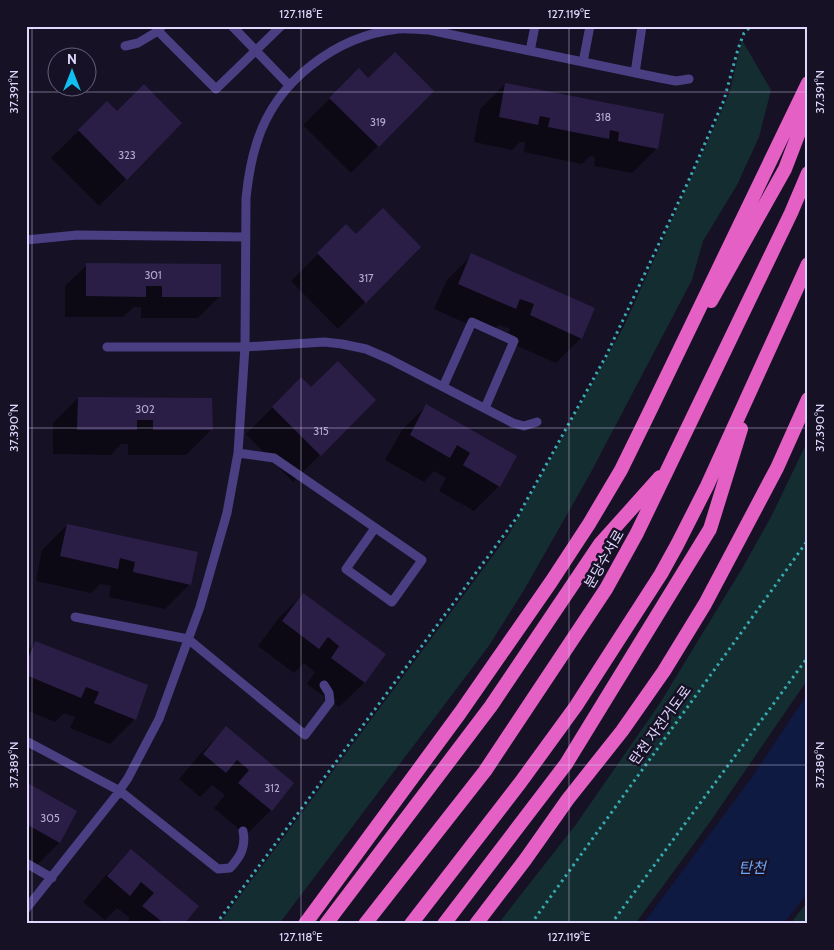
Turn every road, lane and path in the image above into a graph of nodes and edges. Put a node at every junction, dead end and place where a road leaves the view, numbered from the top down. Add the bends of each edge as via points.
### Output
1 (232, 26) edge
2 (281, 26) edge
3 (535, 26) edge
4 (590, 26) edge
5 (642, 26) edge
6 (751, 26) edge
7 (160, 28) edge
8 (125, 46) dead end
9 (256, 50) junction
10 (530, 51) junction
11 (583, 62) junction
12 (808, 70) edge
13 (635, 73) junction
14 (689, 79) dead end
15 (289, 85) junction
16 (806, 86) edge
17 (808, 109) edge
18 (808, 173) edge
19 (246, 237) junction
20 (26, 240) edge
21 (808, 264) edge
22 (690, 327) junction
23 (106, 347) dead end
24 (245, 347) junction
25 (760, 369) junction
26 (443, 387) junction
27 (808, 399) edge
28 (485, 408) junction
29 (537, 422) dead end
30 (238, 453) junction
31 (670, 466) junction
32 (375, 528) junction
33 (808, 540) edge
34 (75, 617) dead end
35 (188, 639) junction
36 (808, 656) edge
37 (324, 685) dead end
38 (26, 740) edge
39 (120, 791) junction
40 (243, 831) dead end
41 (26, 862) edge
42 (52, 878) junction
43 (26, 909) edge
44 (216, 924) edge
45 (305, 924) edge
46 (326, 924) edge
47 (365, 924) edge
48 (411, 924) edge
49 (444, 924) edge
50 (476, 924) edge
51 (531, 924) edge
52 (611, 924) edge

1 - 9 lane
2 - 9 lane
3 - 10 lane
4 - 11 lane
5 - 13 lane
6 - 44 path via 744,33 738,49 724,100 610,348 518,516
7 - 8 lane via 138,43
7 - 9 lane via 216,89
9 - 15 lane
10 - 11 lane
10 - 15 lane via 429,30 399,29 348,43 327,54
11 - 13 lane
12 - 16 highway
13 - 14 lane via 676,81
15 - 19 lane via 276,102 257,141 248,181
16 - 22 highway
17 - 22 highway via 785,169 714,297
18 - 31 highway, 분당수서로
19 - 20 lane via 77,235
19 - 24 lane
21 - 25 highway
22 - 45 highway via 621,470 552,582
23 - 24 lane
24 - 26 lane via 324,342 342,344 366,349
24 - 30 lane
25 - 48 highway via 707,486 661,574 520,783
25 - 49 highway via 710,529 566,764
26 - 28 lane
26 - 28 lane via 472,322 514,341
27 - 50 highway via 777,468 705,604 664,671
28 - 29 lane via 524,426
30 - 32 lane via 274,458
30 - 35 lane via 227,513
31 - 46 highway via 600,544 490,706
31 - 47 highway, 분당수서로 via 637,533 566,651 485,770
32 - 32 lane via 422,560 392,602 346,569
33 - 51 path, 탄천 자전거도로
34 - 35 lane
35 - 37 lane via 305,735 330,702
35 - 39 lane via 159,719
36 - 52 path
38 - 39 lane
39 - 40 lane via 218,869 230,868 237,861 243,850
39 - 42 lane
41 - 42 lane
42 - 43 lane

